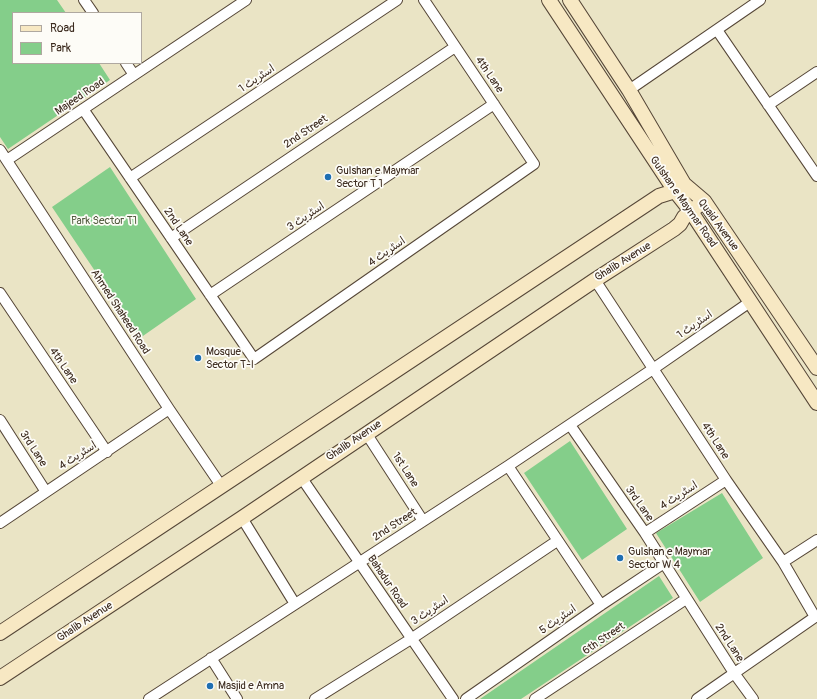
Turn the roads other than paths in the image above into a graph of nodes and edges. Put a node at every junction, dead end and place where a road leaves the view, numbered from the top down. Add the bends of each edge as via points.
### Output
1 (84, 0) edge
2 (246, 0) edge
3 (397, 0) edge
4 (424, 0) edge
5 (548, 0) edge
6 (570, 0) edge
7 (760, 0) edge
8 (91, 12) edge
9 (717, 30) junction
10 (455, 47) junction
11 (127, 64) edge
12 (817, 72) edge
13 (134, 75) junction
14 (629, 90) junction
15 (494, 104) junction
16 (768, 105) junction
17 (83, 109) junction
18 (0, 150) edge
19 (7, 160) junction
20 (534, 164) joint
21 (817, 176) edge
22 (130, 178) junction
23 (680, 187) junction
24 (704, 201) junction
25 (690, 210) junction
26 (171, 238) junction
27 (595, 280) junction
28 (0, 293) edge
29 (210, 295) junction
30 (750, 302) junction
31 (254, 359) joint
32 (817, 368) edge
33 (653, 369) junction
34 (817, 403) edge
35 (169, 409) junction
36 (0, 420) edge
37 (570, 424) junction
38 (366, 433) junction
39 (107, 452) junction
40 (508, 466) junction
41 (302, 478) junction
42 (726, 480) junction
43 (222, 487) junction
44 (46, 492) junction
45 (242, 518) junction
46 (423, 521) junction
47 (0, 523) edge
48 (645, 533) junction
49 (817, 540) edge
50 (557, 541) junction
51 (783, 562) junction
52 (360, 563) junction
53 (664, 563) junction
54 (686, 599) junction
55 (295, 604) junction
56 (600, 605) junction
57 (816, 617) edge
58 (0, 633) edge
59 (411, 639) junction
60 (211, 658) junction
61 (734, 673) junction
62 (0, 678) edge
63 (149, 699) edge
64 (237, 699) edge
65 (315, 699) edge
66 (453, 699) edge
67 (466, 699) edge
68 (535, 699) edge
69 (697, 699) edge
70 (753, 699) edge

1 - 8 street
2 - 13 street, Majeed Road
3 - 22 street, اسٹریٹ 1
4 - 10 street, 4th Lane
5 - 23 street, Gulshan e Maymar Road
6 - 14 street, Quaid Avenue
7 - 9 street
9 - 14 street
9 - 16 street
10 - 15 street, 4th Lane
10 - 26 street, 2nd Street
11 - 13 street
12 - 16 street
13 - 17 street, Majeed Road
14 - 23 street, Quaid Avenue
15 - 20 street, 4th Lane
15 - 29 street, اسٹریٹ 3
16 - 21 street
17 - 19 street, Majeed Road
17 - 22 street, 2nd Lane
18 - 19 street, Ahmed Shaheed Road
19 - 35 street, Ahmed Shaheed Road
20 - 31 street, اسٹریٹ 4
22 - 26 street, 2nd Lane
23 - 24 street, Quaid Avenue
23 - 25 street, Gulshan e Maymar Road
23 - 43 street via 659,196
24 - 25 street, Ghalib Avenue
24 - 32 street, Quaid Avenue
25 - 27 street, Ghalib Avenue via 674,229
25 - 30 street, Gulshan e Maymar Road
26 - 29 street, 2nd Lane
27 - 33 street, 4th Lane
27 - 38 street, Ghalib Avenue
28 - 39 street, 4th Lane
29 - 31 street, 2nd Lane
30 - 33 street, اسٹریٹ 1
30 - 34 street, Gulshan e Maymar Road
33 - 37 street, 2nd Street
33 - 42 street, 4th Lane
35 - 39 street, اسٹریٹ 4
35 - 43 street, Ahmed Shaheed Road
36 - 44 street, 3rd Lane
37 - 40 street, 2nd Street
37 - 48 street, 3rd Lane
38 - 41 street, Ghalib Avenue
38 - 46 street, 1st Lane
39 - 44 street, اسٹریٹ 4
40 - 46 street, 2nd Street
40 - 50 street
41 - 45 street, Ghalib Avenue
41 - 52 street, Bahadur Road
42 - 48 street, اسٹریٹ 4
42 - 51 street, 4th Lane
43 - 58 street
44 - 47 street, اسٹریٹ 4
45 - 55 street
45 - 62 street, Ghalib Avenue
46 - 52 street, 2nd Street
48 - 53 street, 3rd Lane
49 - 51 street
50 - 56 street
50 - 59 street, اسٹریٹ 3
51 - 57 street, 4th Lane
52 - 55 street, 2nd Street
52 - 59 street, Bahadur Road
53 - 54 street, 3rd Lane
53 - 56 street, اسٹریٹ 5
54 - 61 street, 2nd Lane
54 - 68 street, 6th Street
55 - 60 street, 2nd Street
56 - 67 street, اسٹریٹ 5
57 - 61 street
59 - 65 street, اسٹریٹ 3
59 - 66 street, Bahadur Road
60 - 63 street, 2nd Street
60 - 64 street
61 - 69 street
61 - 70 street, 2nd Lane

